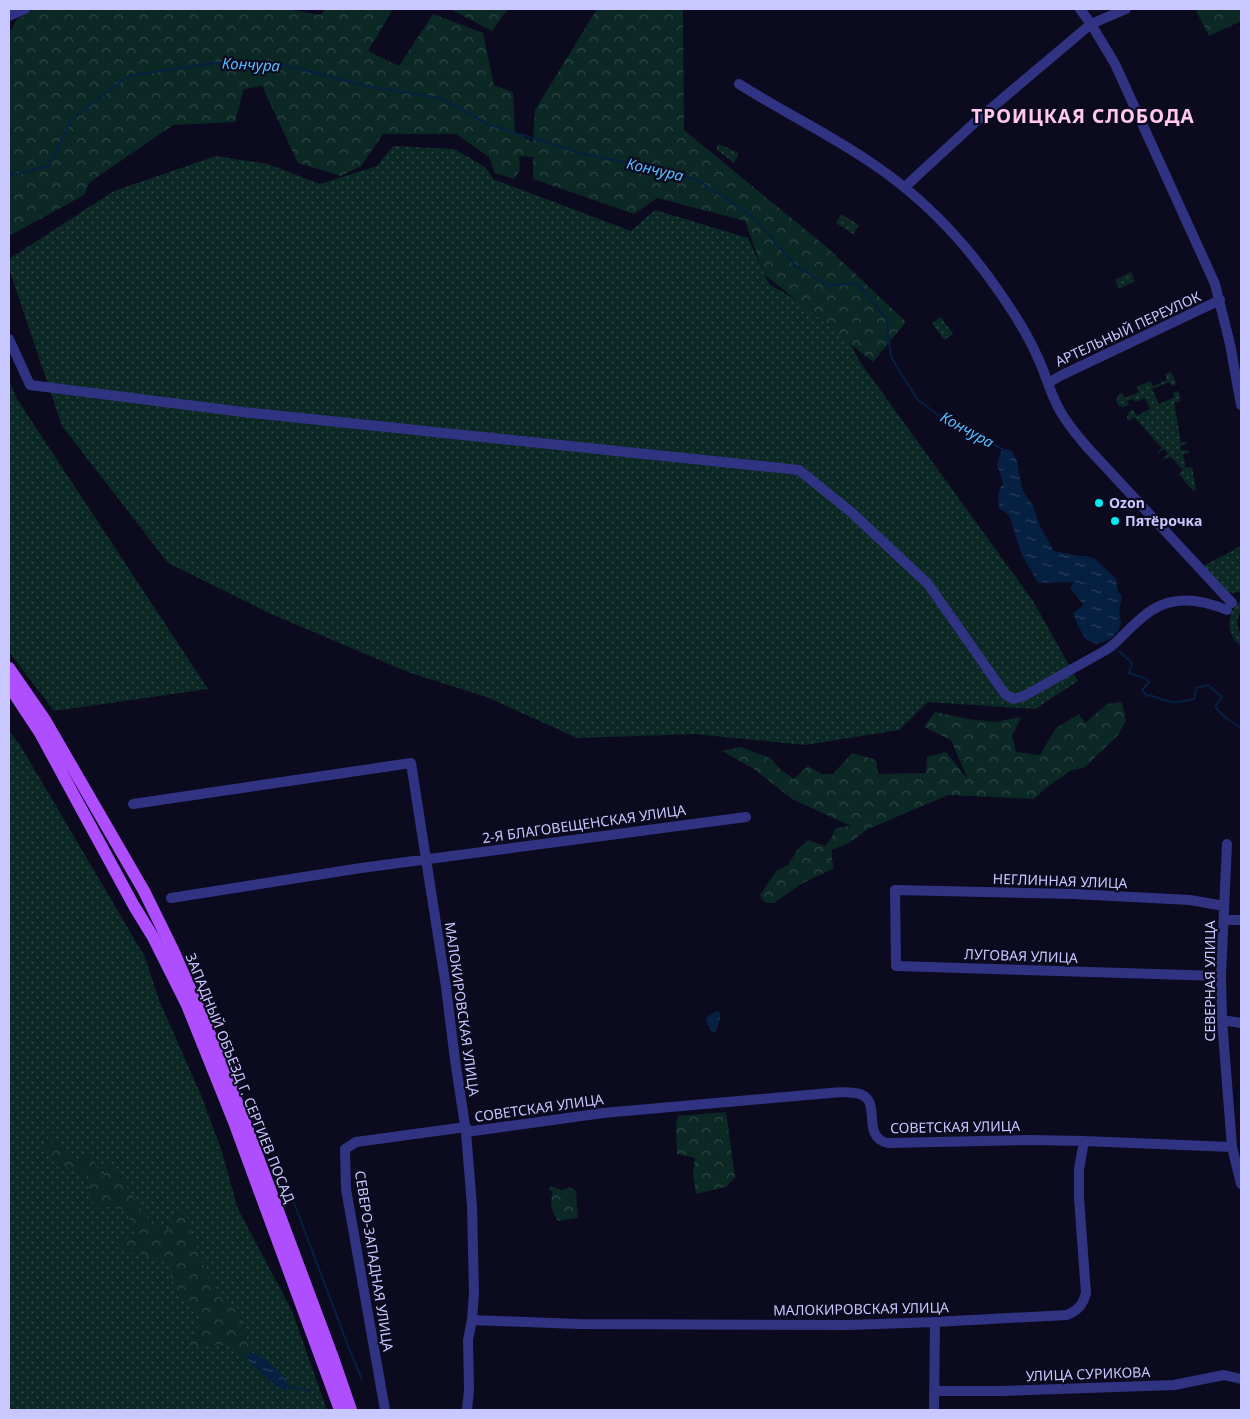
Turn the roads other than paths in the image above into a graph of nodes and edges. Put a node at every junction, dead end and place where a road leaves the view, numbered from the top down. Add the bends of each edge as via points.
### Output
1 (25, 9) edge
2 (1080, 9) edge
3 (1126, 9) edge
4 (9, 16) edge
5 (1092, 24) junction
6 (739, 84) dead end
7 (905, 187) junction
8 (1220, 300) junction
9 (9, 340) edge
10 (1048, 383) junction
11 (1241, 405) edge
12 (9, 668) edge
13 (9, 686) edge
14 (133, 804) dead end
15 (746, 817) dead end
16 (1228, 844) dead end
17 (426, 860) junction
18 (895, 890) joint
19 (172, 898) dead end
20 (1224, 906) junction
21 (1225, 920) junction
22 (1241, 920) edge
23 (1221, 976) junction
24 (1222, 1020) junction
25 (1241, 1023) edge
26 (466, 1130) junction
27 (1084, 1140) junction
28 (1232, 1146) junction
29 (1241, 1184) edge
30 (472, 1320) junction
31 (935, 1322) junction
32 (1241, 1379) edge
33 (934, 1391) junction
34 (340, 1410) edge
35 (351, 1410) edge
36 (385, 1410) edge
37 (468, 1410) edge
38 (934, 1410) edge

1 - 4 street
2 - 5 street
3 - 5 street
5 - 7 street via 982,116
5 - 8 street via 1116,64
6 - 7 street via 840,142
7 - 10 street via 959,240 998,290 1015,315
8 - 10 street, АРТЕЛЬНЫЙ ПЕРЕУЛОК
8 - 11 street
9 - 10 street via 30,385 243,412 798,470 851,512 928,584 1005,694 1013,699 1024,696 1114,645 1153,609 1172,601 1230,607 1087,447 1061,413
12 - 35 main road, ЗАПАДНЫЙ ОБЪЕЗД Г. СЕРГИЕВ ПОСАД via 50,729 144,891 173,950 247,1129
13 - 34 main road, ЗАПАДНЫЙ ОБЪЕЗД Г. СЕРГИЕВ ПОСАД via 40,733 187,1005 241,1140
14 - 17 street, МАЛОКИРОВСКАЯ УЛИЦА via 412,763
15 - 17 street, 2-Я БЛАГОВЕЩЕНСКАЯ УЛИЦА
16 - 20 street, СЕВЕРНАЯ УЛИЦА
17 - 19 street, 2-Я БЛАГОВЕЩЕНСКАЯ УЛИЦА
17 - 26 street, МАЛОКИРОВСКАЯ УЛИЦА
18 - 20 street, НЕГЛИННАЯ УЛИЦА via 1074,894 1190,900
18 - 23 street, ЛУГОВАЯ УЛИЦА via 896,966
20 - 21 street, СЕВЕРНАЯ УЛИЦА
21 - 22 street
21 - 23 street, СЕВЕРНАЯ УЛИЦА
23 - 24 street, СЕВЕРНАЯ УЛИЦА
24 - 25 street
24 - 28 street, СЕВЕРНАЯ УЛИЦА
26 - 27 street, СОВЕТСКАЯ УЛИЦА via 603,1112 854,1092 869,1101 874,1132 877,1138 888,1143
26 - 30 street, МАЛОКИРОВСКАЯ УЛИЦА via 472,1206
26 - 36 street, СЕВЕРО-ЗАПАДНАЯ УЛИЦА via 356,1142 345,1149 346,1189
27 - 28 street, СОВЕТСКАЯ УЛИЦА
27 - 31 street, МАЛОКИРОВСКАЯ УЛИЦА via 1079,1198 1086,1293 1081,1305 1067,1315
28 - 29 street
30 - 31 street, МАЛОКИРОВСКАЯ УЛИЦА via 597,1324
30 - 37 street, МАЛОКИРОВСКАЯ УЛИЦА via 468,1340
31 - 33 street
32 - 33 street, УЛИЦА СУРИКОВА via 1224,1375 1174,1385
33 - 38 street

